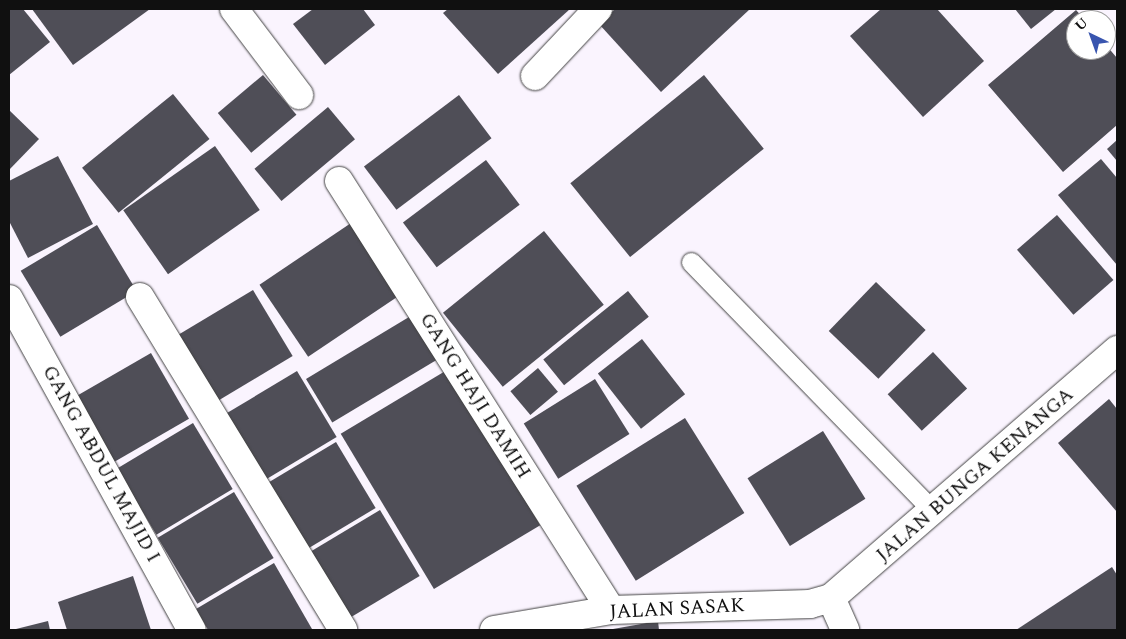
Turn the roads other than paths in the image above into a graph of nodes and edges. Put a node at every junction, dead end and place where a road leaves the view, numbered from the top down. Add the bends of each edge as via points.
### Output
1 (234, 9) edge
2 (598, 9) edge
3 (535, 76) dead end
4 (299, 95) dead end
5 (339, 181) dead end
6 (692, 262) dead end
7 (140, 297) dead end
8 (9, 299) edge
9 (1117, 350) edge
10 (933, 511) junction
11 (831, 598) junction
12 (611, 610) junction
13 (192, 630) edge
14 (343, 630) edge
15 (494, 630) edge
16 (845, 630) edge

1 - 4 street
2 - 3 street
5 - 12 street, GANG HAJI DAMIH
6 - 10 lane
7 - 14 street
8 - 13 street, GANG ABDUL MAJID I
9 - 10 street, JALAN BUNGA KENANGA
10 - 11 street, JALAN BUNGA KENANGA
11 - 12 street, JALAN SASAK via 810,604
11 - 16 street
12 - 15 street, JALAN SASAK

